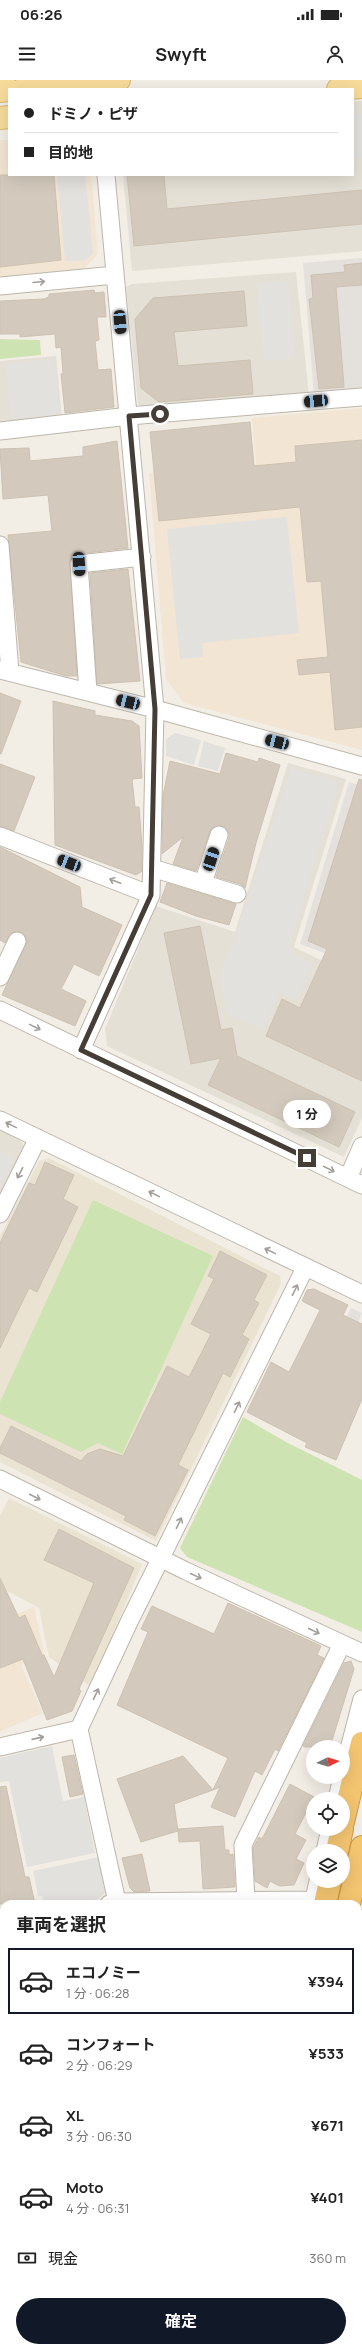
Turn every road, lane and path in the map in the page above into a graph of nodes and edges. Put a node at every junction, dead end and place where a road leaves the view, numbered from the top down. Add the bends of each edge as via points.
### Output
1 (119, 80) edge
2 (95, 84) edge
3 (362, 87) edge
4 (37, 88) edge
5 (350, 88) edge
6 (106, 176) edge
7 (115, 275) junction
8 (0, 286) edge
9 (362, 397) edge
10 (129, 416) junction
11 (0, 431) edge
12 (0, 545) edge
13 (142, 557) junction
14 (5, 671) edge
15 (88, 692) junction
16 (155, 709) junction
17 (362, 766) edge
18 (219, 835) dead end
19 (0, 836) edge
20 (152, 868) junction
21 (203, 883) junction
22 (237, 894) dead end
23 (151, 895) junction
24 (17, 941) dead end
25 (0, 977) edge
26 (0, 1010) edge
27 (81, 1050) junction
28 (0, 1120) edge
29 (38, 1138) junction
30 (362, 1146) edge
31 (355, 1181) edge
32 (0, 1214) edge
33 (305, 1268) junction
34 (362, 1294) edge
35 (0, 1479) edge
36 (162, 1558) junction
37 (342, 1644) junction
38 (362, 1653) edge
39 (362, 1699) edge
40 (79, 1729) junction
41 (362, 1743) edge
42 (350, 1745) edge
43 (0, 1747) edge
44 (350, 1793) edge
45 (362, 1847) edge
46 (318, 1888) edge
47 (326, 1888) edge
48 (112, 1900) edge
49 (246, 1900) edge
50 (319, 1900) edge
51 (320, 1900) edge
52 (350, 1900) edge

1 - 2 main road
2 - 4 main road
3 - 5 main road
6 - 7 street
8 -> 7 street
7 - 10 street
9 - 10 street
10 - 11 street
10 - 13 street
12 - 14 street
13 - 15 street via 79,564
13 - 16 street
14 - 15 street
15 - 16 street
16 - 17 street
16 - 20 street
18 - 21 street
23 -> 19 street
20 - 21 street
20 - 23 street
21 - 22 street
23 - 27 street
24 - 25 street
26 -> 27 street
27 -> 31 street
29 -> 28 street
29 -> 32 street
33 -> 29 street
30 - 31 street
33 - 34 street
36 -> 33 street
35 -> 36 street
36 -> 37 street
40 -> 36 street
37 - 38 street
37 - 49 street via 243,1845
39 - 42 street
43 -> 40 street
40 - 48 street
41 - 44 highway
45 - 52 highway
46 - 50 street
47 - 51 highway

